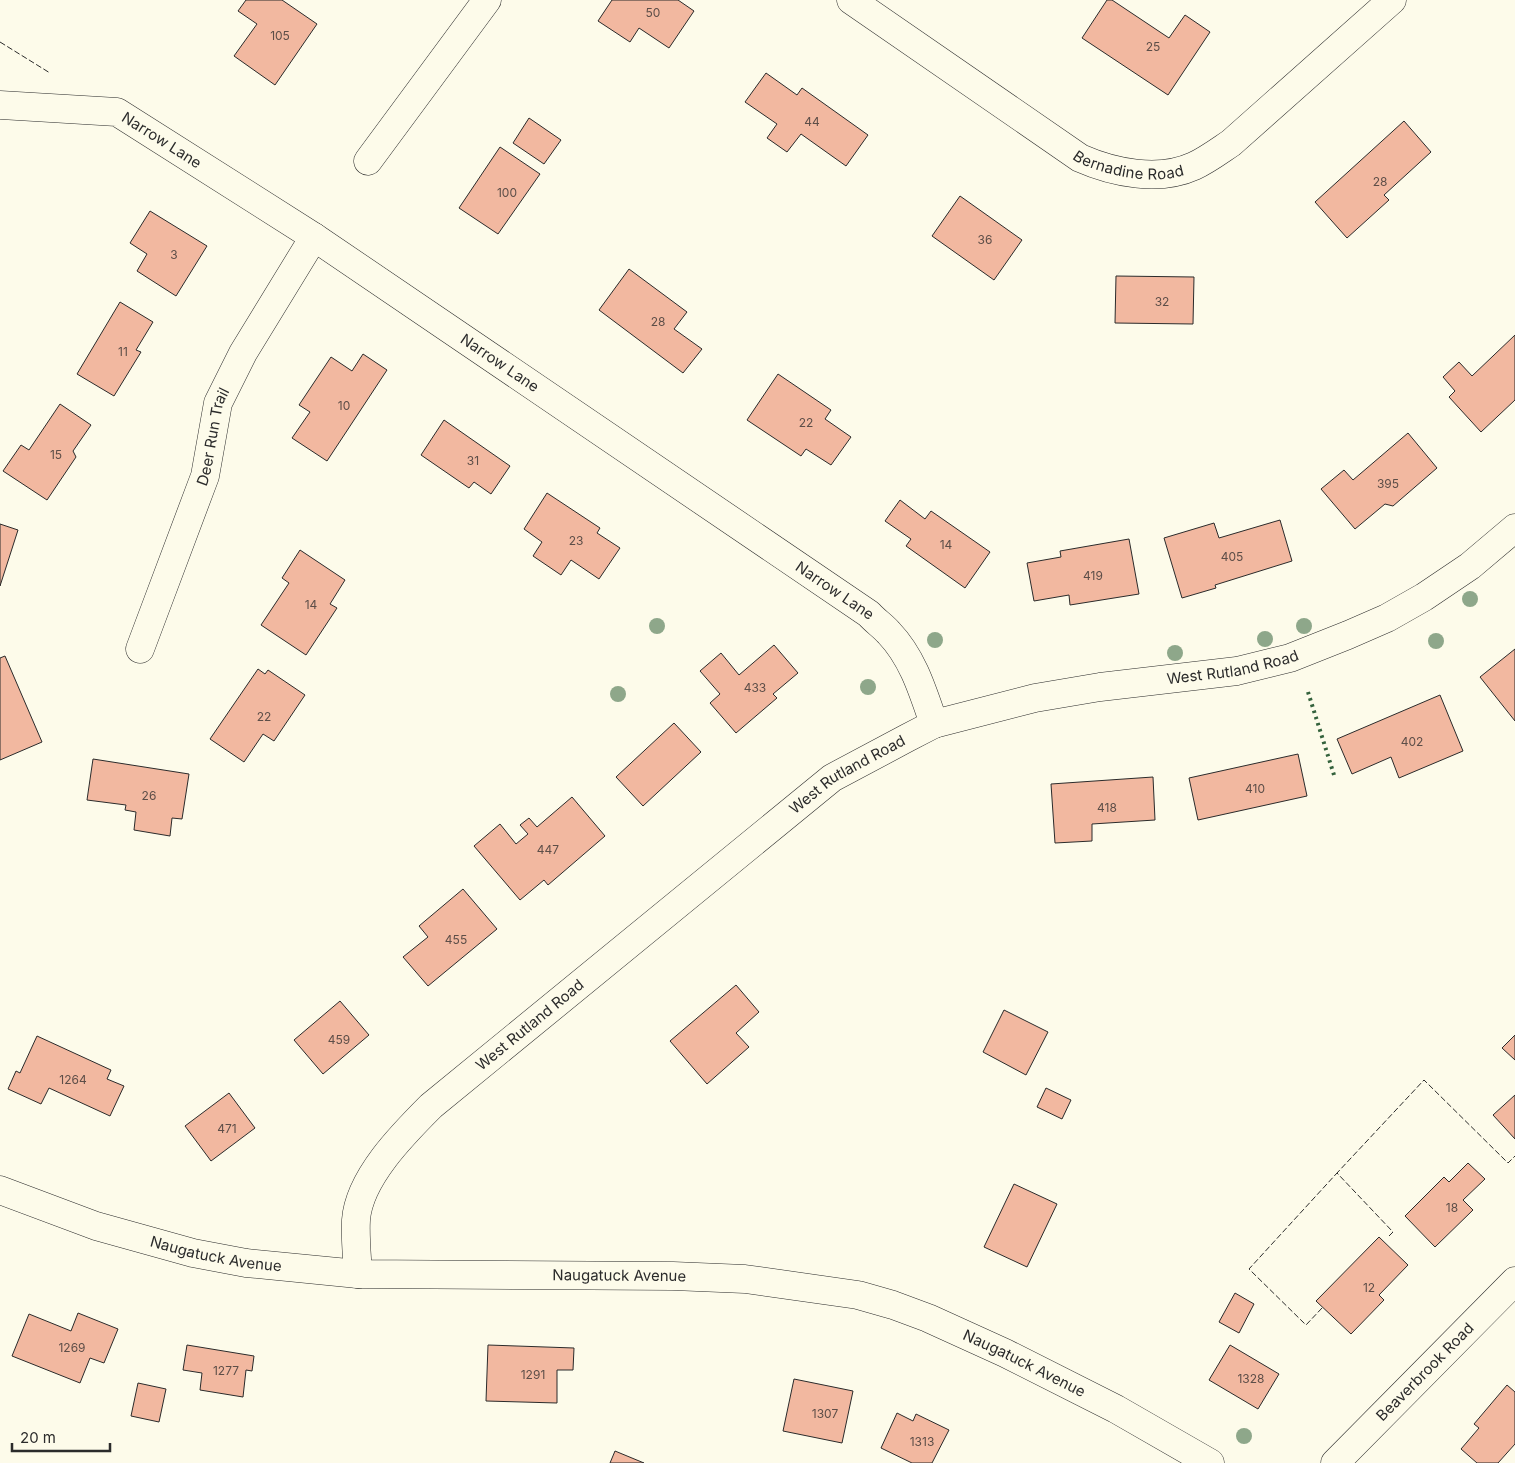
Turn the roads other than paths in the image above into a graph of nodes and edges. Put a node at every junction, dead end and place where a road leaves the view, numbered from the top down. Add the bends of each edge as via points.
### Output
1 (487, 0) edge
2 (851, 0) edge
3 (1392, 0) edge
4 (0, 105) edge
5 (368, 162) dead end
6 (314, 237) junction
7 (1515, 528) edge
8 (140, 649) dead end
9 (934, 724) junction
10 (0, 1190) edge
11 (358, 1274) junction
12 (1515, 1282) edge
13 (1210, 1463) edge
14 (1335, 1463) edge

1 - 5 street
2 - 3 street, Bernadine Road via 1080,158 1100,167 1148,174 1172,172 1213,156
4 - 6 street, Narrow Lane via 117,112
6 - 8 street, Deer Run Trail via 243,353 218,403 205,476
6 - 9 street, Narrow Lane via 868,614 890,634 907,657
7 - 9 street, West Rutland Road via 1470,566 1424,597 1348,636 1290,658 1237,671 1035,698
9 - 11 street, West Rutland Road via 832,778 431,1106 395,1145 363,1196 356,1220
10 - 11 street, Naugatuck Avenue via 96,1226 193,1253 246,1263
11 - 13 street, Naugatuck Avenue via 745,1279 858,1295 928,1318 996,1349 1116,1409
12 - 14 street, Beaverbrook Road

